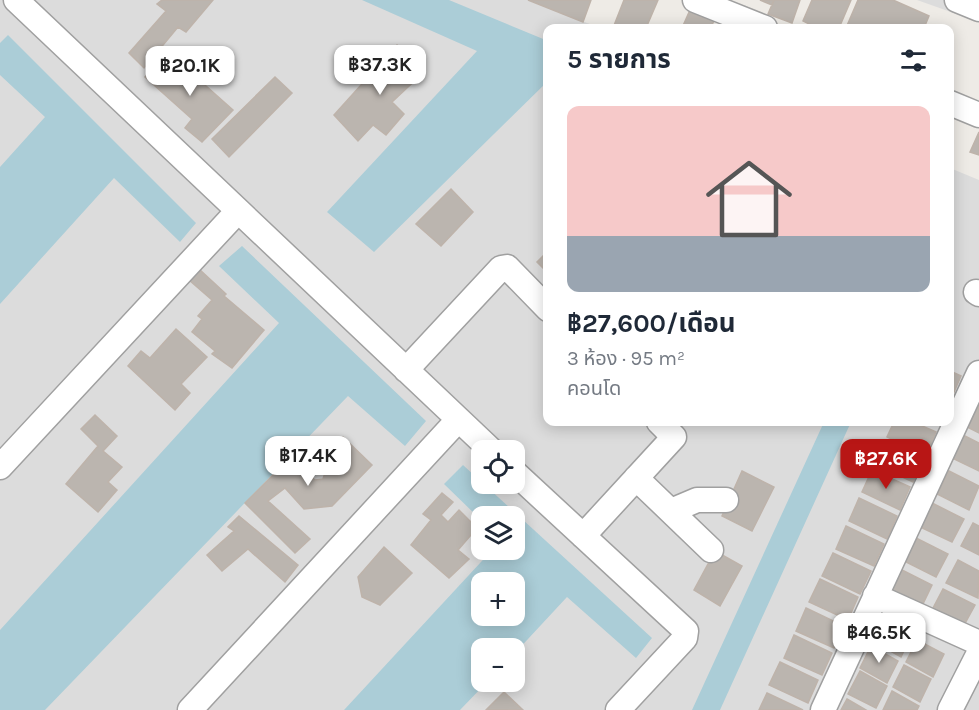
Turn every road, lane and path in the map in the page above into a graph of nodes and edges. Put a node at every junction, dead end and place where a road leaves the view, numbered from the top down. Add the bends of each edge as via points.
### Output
1 (15, 0) edge
2 (695, 0) edge
3 (0, 14) edge
4 (755, 24) edge
5 (954, 105) edge
6 (979, 115) edge
7 (237, 212) junction
8 (543, 304) edge
9 (406, 370) junction
10 (979, 373) edge
11 (459, 420) junction
12 (672, 427) edge
13 (480, 440) edge
14 (0, 466) edge
15 (636, 478) junction
16 (525, 482) edge
17 (726, 500) dead end
18 (671, 511) junction
19 (583, 536) junction
20 (711, 550) dead end
21 (875, 596) junction
22 (979, 643) edge
23 (979, 653) edge
24 (190, 710) edge
25 (618, 710) edge
26 (823, 710) edge
27 (950, 710) edge

1 - 3 street
1 - 7 street
2 - 4 street
5 - 6 street
7 - 9 street
7 - 14 street
8 - 9 street via 507,267 501,268
9 - 11 street
10 - 21 street
11 - 13 street
11 - 24 street
12 - 15 street
15 - 18 street
15 - 19 street
16 - 19 street
17 - 18 street via 697,500
18 - 20 street
19 - 25 street via 686,633
21 - 22 street
21 - 26 street
23 - 27 street

